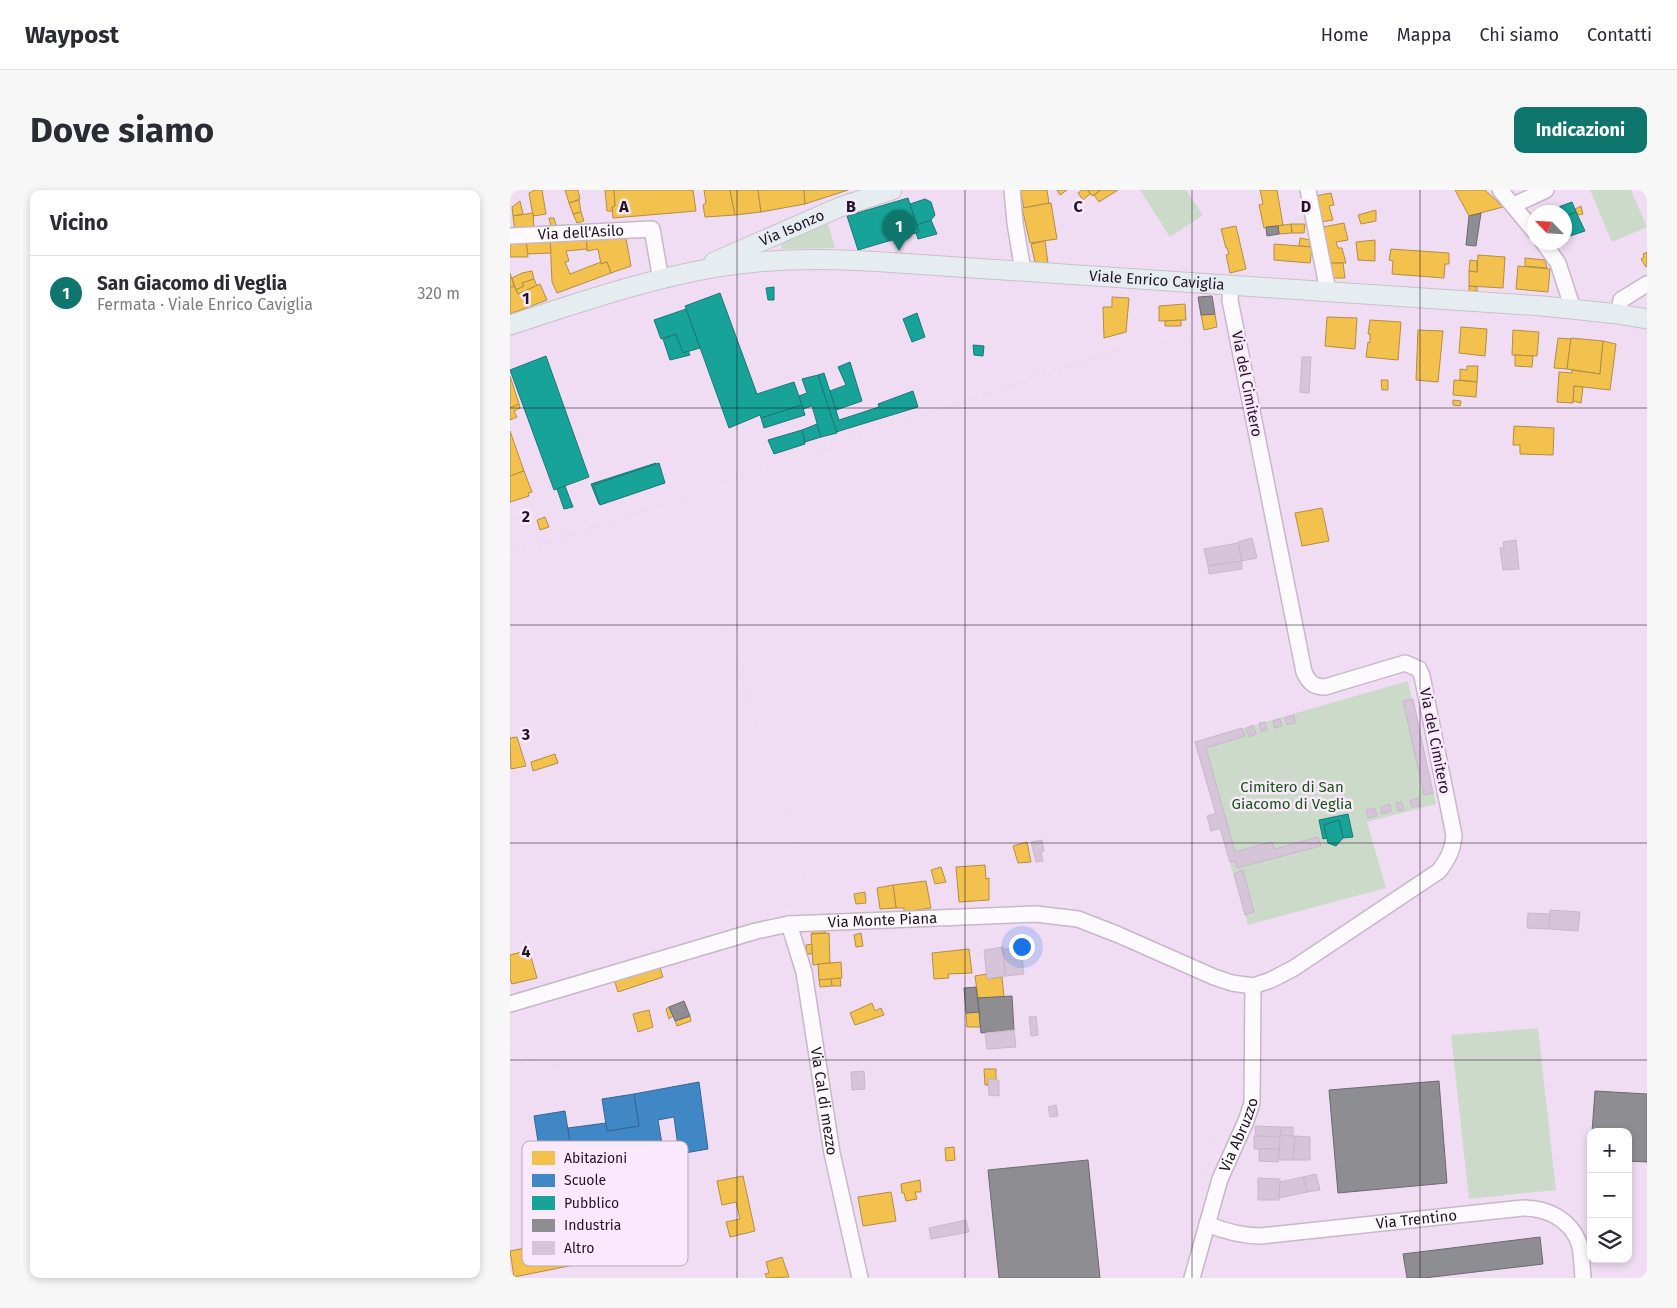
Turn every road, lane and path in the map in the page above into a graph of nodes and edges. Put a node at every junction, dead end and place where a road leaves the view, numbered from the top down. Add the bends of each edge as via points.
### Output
1 (892, 190) edge
2 (1012, 190) edge
3 (1308, 190) edge
4 (1500, 190) edge
5 (1546, 190) edge
6 (1514, 205) junction
7 (1527, 222) edge
8 (510, 236) edge
9 (1549, 250) edge
10 (1558, 263) junction
11 (1023, 271) junction
12 (695, 272) junction
13 (661, 280) junction
14 (1647, 284) edge
15 (1232, 285) junction
16 (1328, 291) junction
17 (1605, 295) dead end
18 (1573, 309) junction
19 (1618, 314) junction
20 (1647, 319) edge
21 (510, 325) edge
22 (1237, 334) junction
23 (684, 497) junction
24 (510, 555) edge
25 (777, 910) dead end
26 (789, 924) junction
27 (1253, 986) junction
28 (510, 1004) edge
29 (510, 1047) edge
30 (559, 1064) dead end
31 (1220, 1117) dead end
32 (1215, 1137) dead end
33 (1207, 1224) junction
34 (860, 1278) edge
35 (1192, 1278) edge
36 (1583, 1278) edge

1 - 12 main road, Via Isonzo via 840,207
2 - 11 street
3 - 16 street
4 - 6 street
5 - 6 street
6 - 7 street
8 - 13 street, Via dell'Asilo via 652,229
9 - 10 street
10 - 17 path
10 - 18 street
11 - 12 main road, Viale Enrico Caviglia via 826,259 737,264
11 - 15 main road, Viale Enrico Caviglia
12 - 13 main road
13 - 21 main road
14 - 19 street via 1621,300
15 - 16 main road, Viale Enrico Caviglia
15 - 22 street, Via del Cimitero via 1230,300
16 - 18 main road, Viale Enrico Caviglia
18 - 19 main road, Viale Enrico Caviglia
19 - 20 main road, Viale Enrico Caviglia
22 - 23 path via 1222,332 1108,352
22 - 27 street, Via del Cimitero via 1304,672 1316,687 1325,687 1405,663 1419,669 1454,836 1453,848 1439,871 1294,968
23 - 24 path
23 - 25 path via 810,891 804,902
26 - 27 street, Via Monte Piana via 1036,914 1078,919 1214,977
26 - 28 street, Via Monte Piana
26 - 34 street, Via Cal di mezzo via 804,972 832,1153
27 - 33 street, Via Abruzzo via 1252,1103 1222,1174
29 - 30 path via 524,1050 531,1064 538,1069
31 - 32 path
33 - 35 street, Via Abruzzo
33 - 36 street, Via Trentino via 1234,1234 1261,1236 1534,1208 1556,1215 1574,1233 1579,1244

